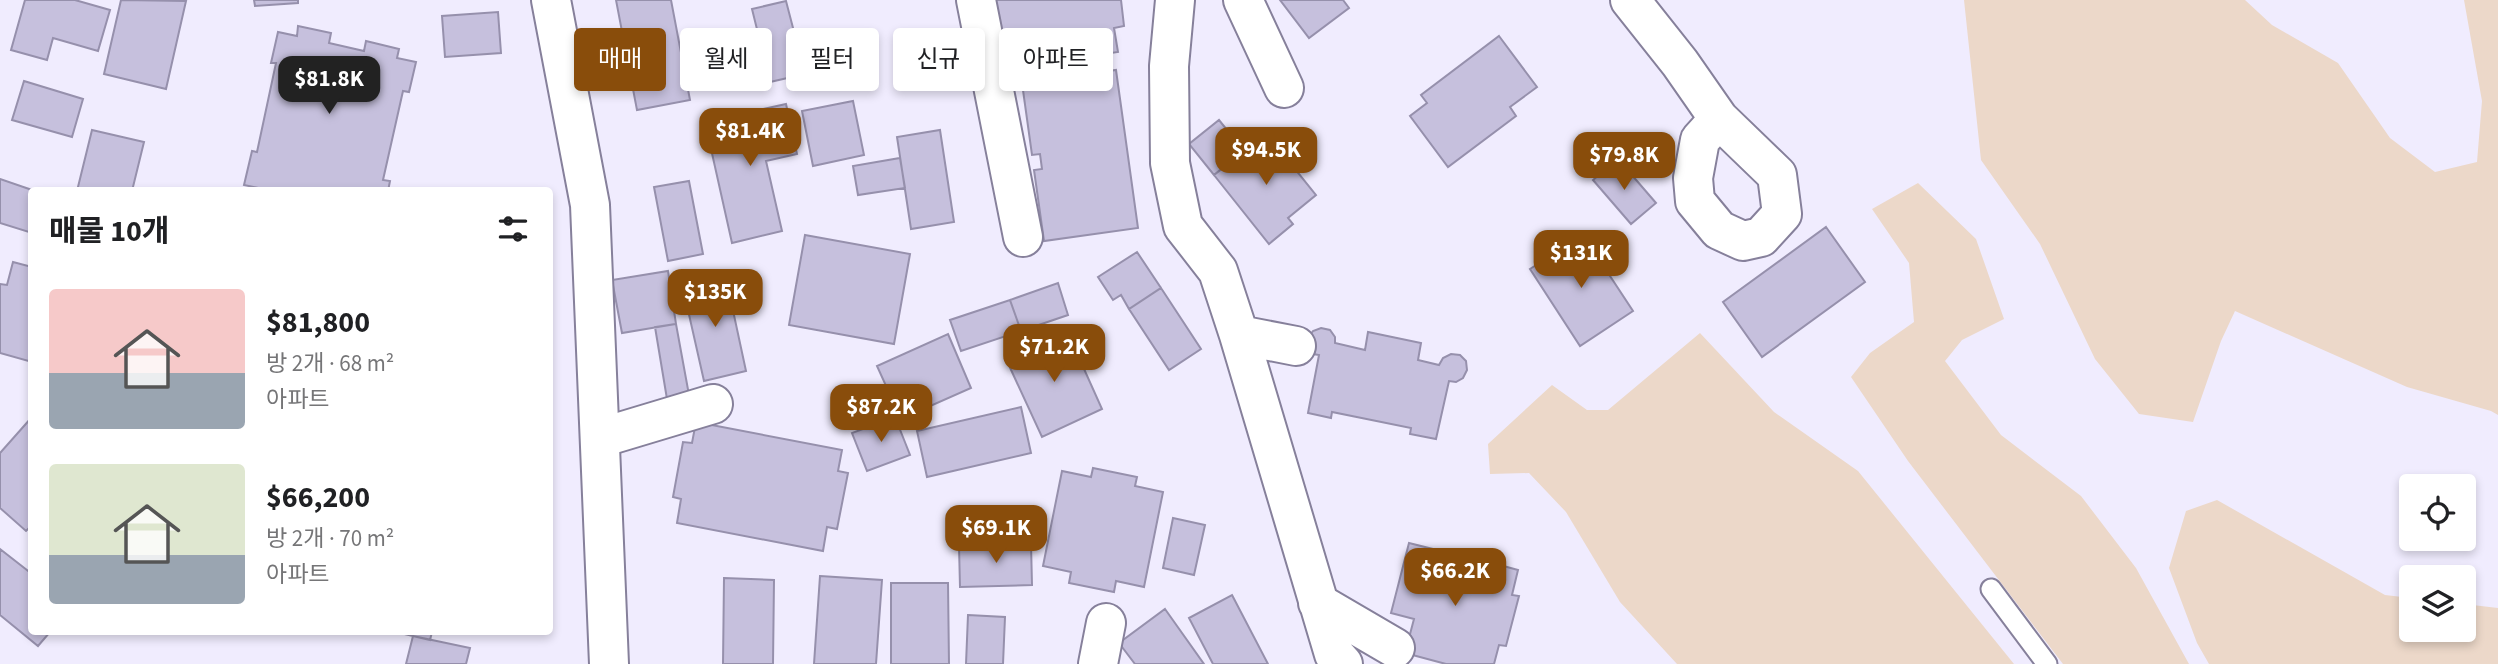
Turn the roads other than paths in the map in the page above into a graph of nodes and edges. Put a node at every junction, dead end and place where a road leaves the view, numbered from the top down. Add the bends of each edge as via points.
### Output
1 (551, 0) edge
2 (976, 0) edge
3 (1175, 0) edge
4 (1243, 0) edge
5 (1630, 0) edge
6 (1284, 88) dead end
7 (1719, 119) dead end
8 (1023, 237) dead end
9 (1239, 335) junction
10 (1296, 346) dead end
11 (713, 404) dead end
12 (600, 438) junction
13 (1991, 589) dead end
14 (1318, 603) junction
15 (1106, 623) dead end
16 (1395, 648) dead end
17 (609, 664) edge
18 (1098, 664) edge
19 (1343, 664) edge
20 (2047, 664) edge

1 - 12 street via 590,205
2 - 8 street
3 - 9 street via 1170,163 1183,226 1218,271
4 - 6 street
5 - 7 street
9 - 10 street
9 - 14 street
11 - 12 street
12 - 17 street
13 - 20 lane
14 - 16 street
14 - 19 street via 1334,654
15 - 18 street

